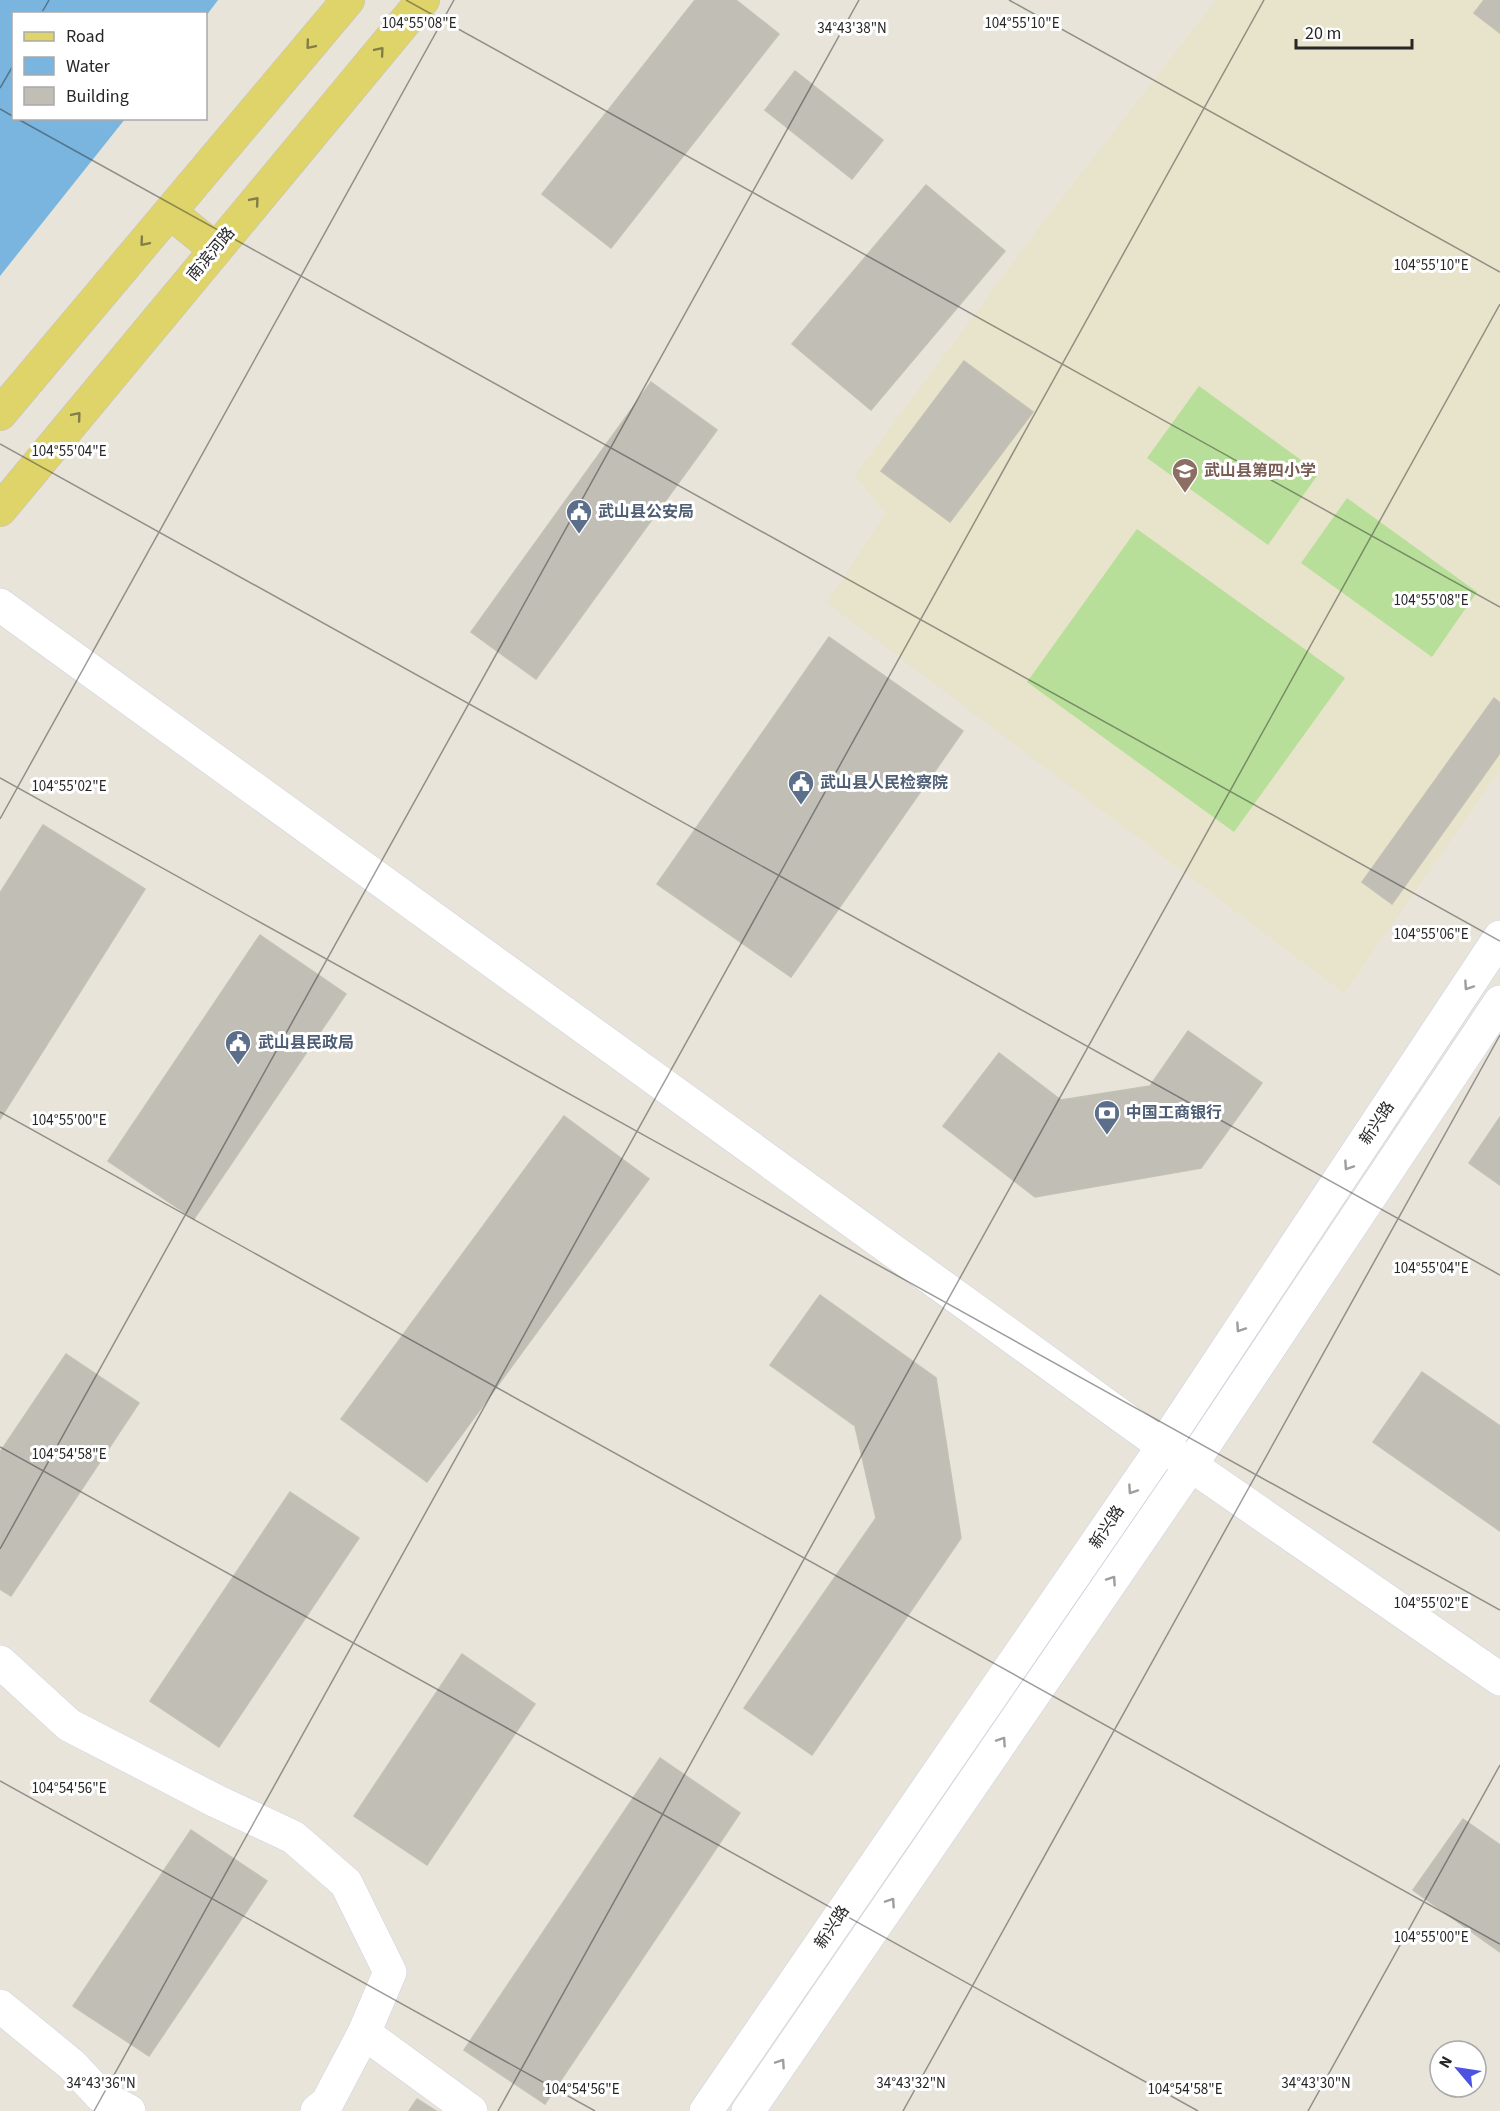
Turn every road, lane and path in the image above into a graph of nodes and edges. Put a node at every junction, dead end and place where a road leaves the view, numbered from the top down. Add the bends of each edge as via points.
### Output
1 (348, 0) edge
2 (423, 0) edge
3 (170, 212) junction
4 (215, 249) junction
5 (0, 414) edge
6 (0, 510) edge
7 (0, 605) edge
8 (1500, 937) edge
9 (1500, 1002) edge
10 (1163, 1446) junction
11 (1191, 1465) junction
12 (0, 1662) edge
13 (1500, 1679) edge
14 (0, 2006) edge
15 (364, 2033) junction
16 (129, 2111) edge
17 (317, 2111) edge
18 (471, 2111) edge
19 (706, 2111) edge
20 (748, 2111) edge

1 -> 3 main road
4 -> 2 main road, 南滨河路
3 - 4 main road
3 -> 5 main road
6 -> 4 main road, 南滨河路
7 - 10 street
8 -> 10 street, 新兴路
9 - 11 street, 新兴路
10 - 11 street
10 -> 19 street, 新兴路
11 - 13 street
20 -> 11 street, 新兴路
12 - 15 street via 69,1725 292,1837 346,1883 390,1972
14 - 16 street via 72,2065 101,2096
15 - 17 street via 327,2103
15 - 18 street

